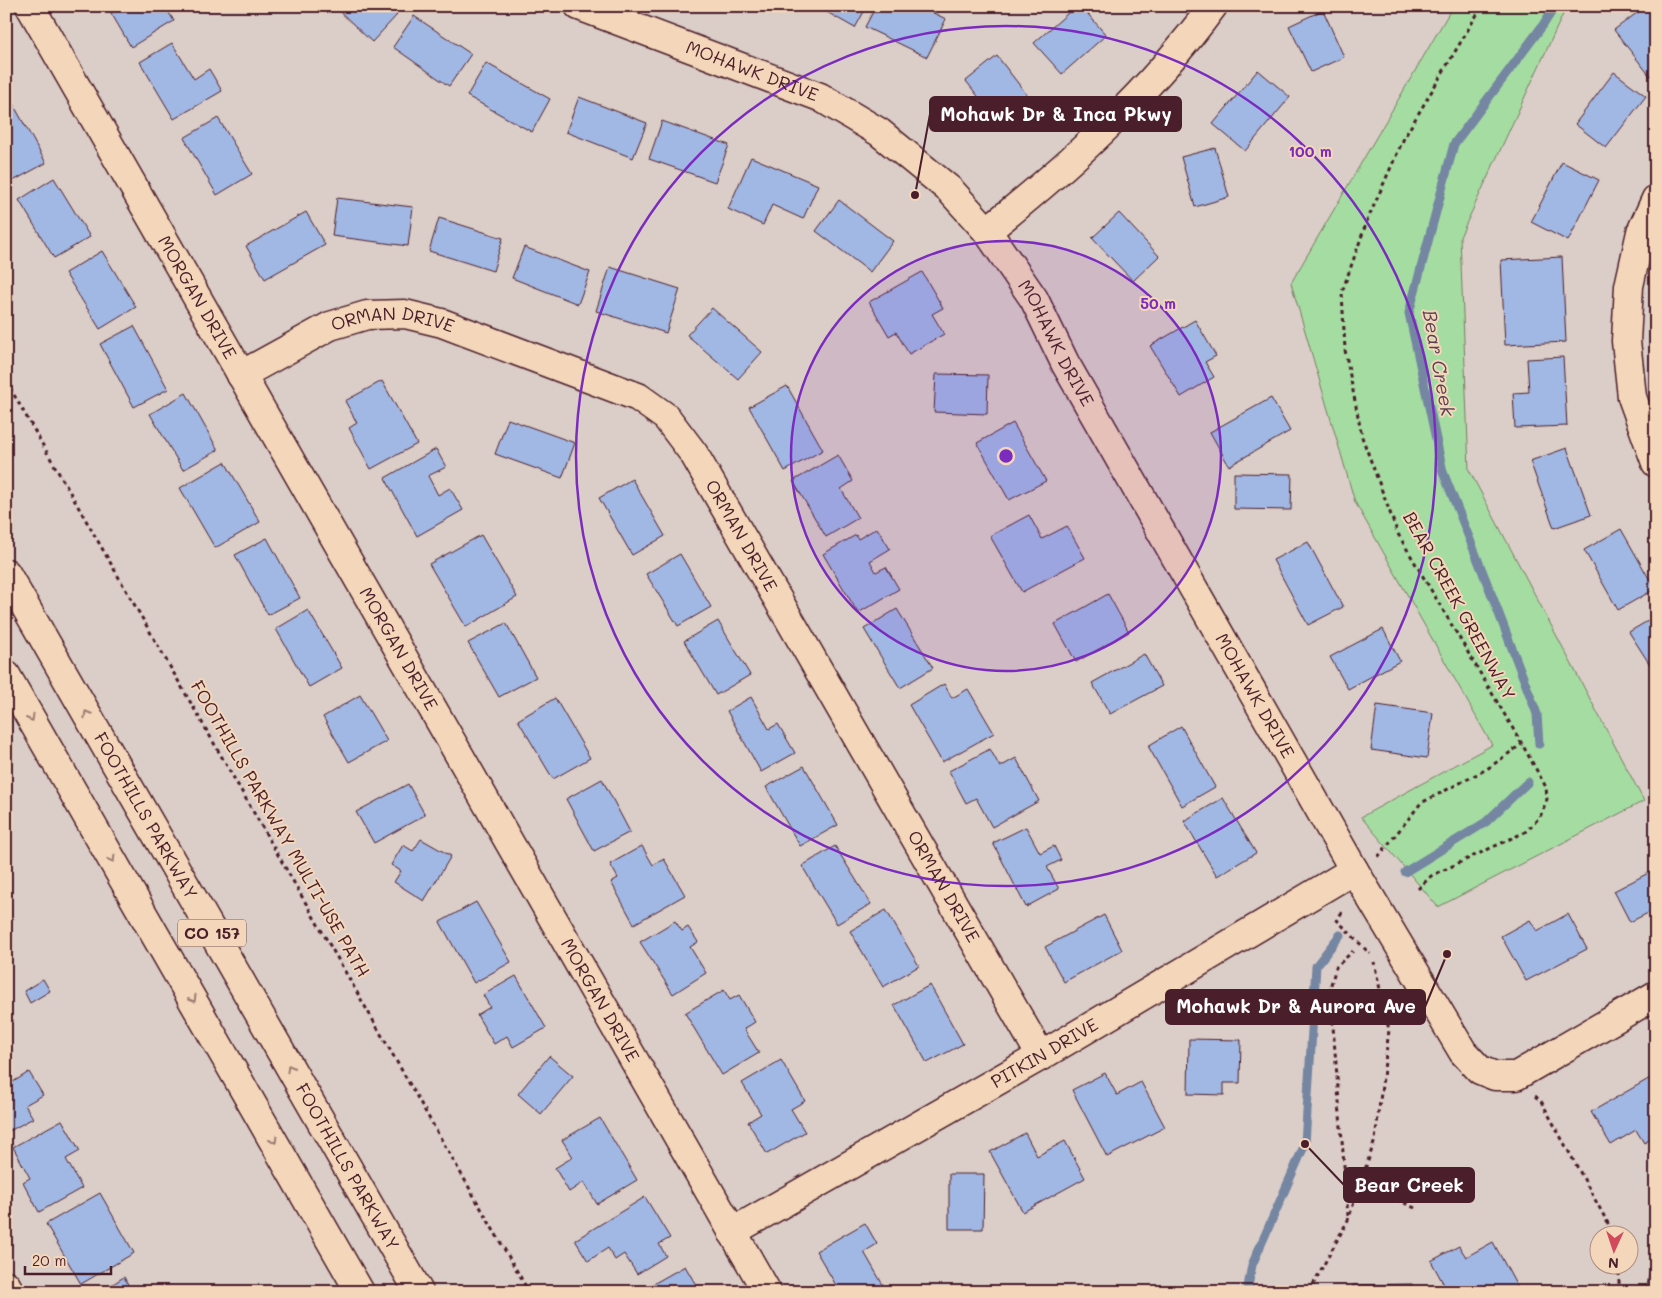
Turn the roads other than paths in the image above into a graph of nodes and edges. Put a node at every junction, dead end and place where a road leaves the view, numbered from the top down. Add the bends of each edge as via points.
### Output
1 (30, 6) edge
2 (579, 6) edge
3 (1213, 6) edge
4 (1656, 199) edge
5 (987, 231) junction
6 (241, 375) junction
7 (1656, 463) edge
8 (6, 573) edge
9 (6, 676) edge
10 (1357, 875) junction
11 (1656, 994) edge
12 (1041, 1056) junction
13 (732, 1232) junction
14 (6, 1285) edge
15 (10, 1292) edge
16 (360, 1292) edge
17 (419, 1292) edge
18 (767, 1292) edge

1 - 6 main road, MORGAN DRIVE
2 - 5 main road, MOHAWK DRIVE via 820,97 879,132 950,190
3 - 5 main road via 1189,38 1115,119
4 - 7 main road via 1641,232 1629,286 1626,341 1632,398
5 - 10 main road, MOHAWK DRIVE via 1034,299 1064,363
6 - 12 main road, ORMAN DRIVE via 330,326 367,315 405,314 442,323 638,396 666,417 694,454
6 - 13 main road, MORGAN DRIVE
17 -> 8 main road, FOOTHILLS PARKWAY / CO 157
9 -> 16 main road, CO 157
10 - 11 main road, MOHAWK DRIVE via 1463,1052 1480,1070 1495,1076 1516,1076
10 - 12 main road, PITKIN DRIVE
12 - 13 main road, PITKIN DRIVE
13 - 18 main road, MORGAN DRIVE
14 - 15 main road

